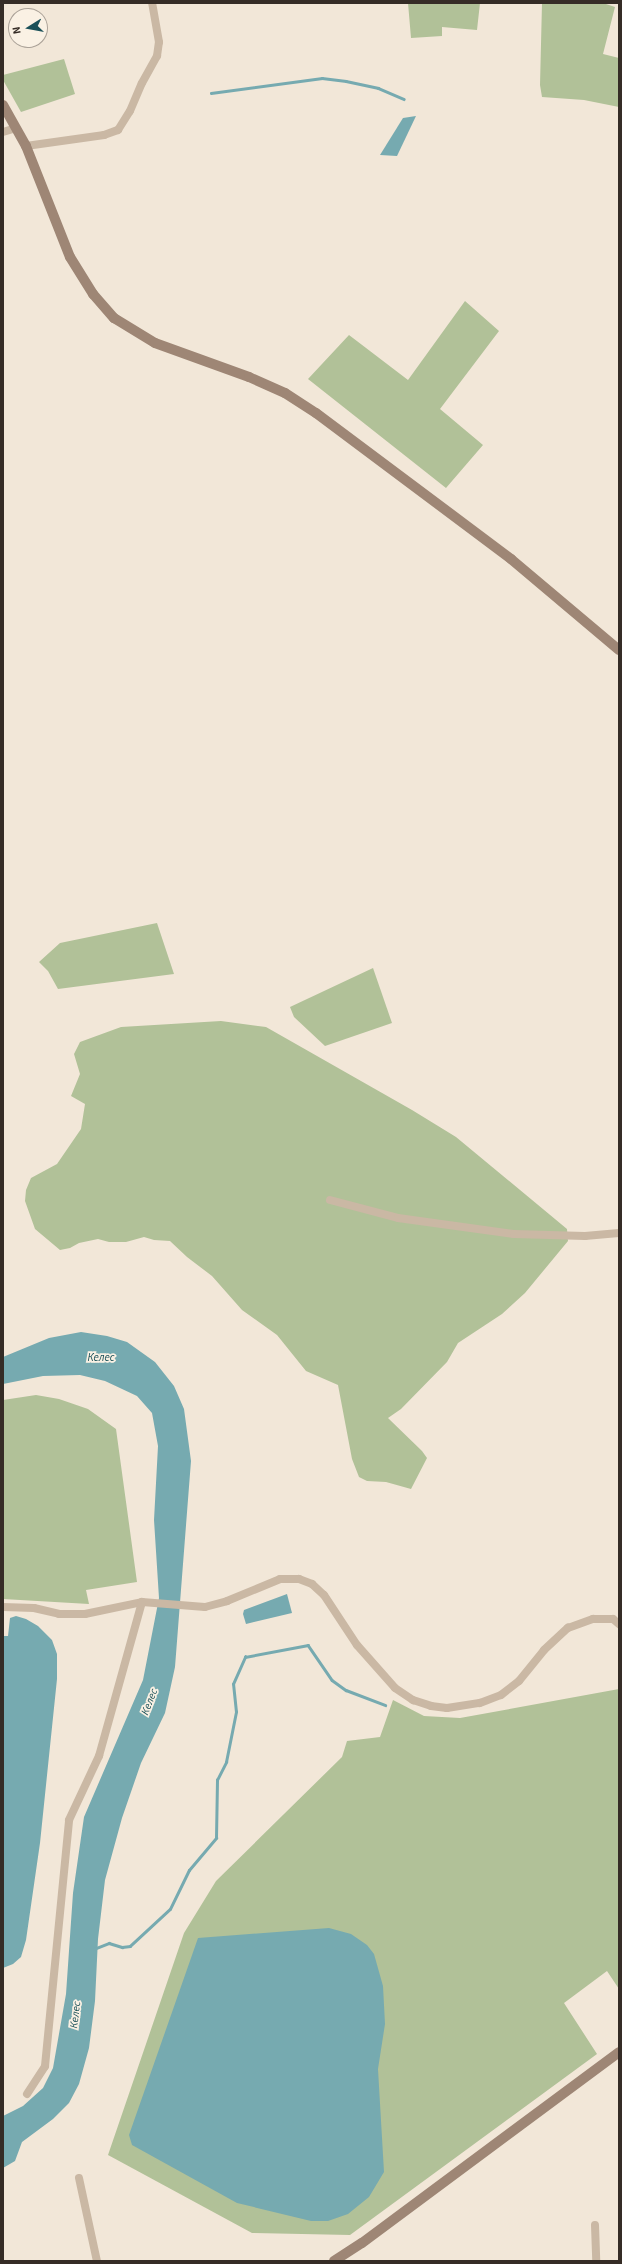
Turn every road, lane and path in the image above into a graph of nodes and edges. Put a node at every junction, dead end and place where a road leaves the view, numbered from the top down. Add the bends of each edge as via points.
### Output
1 (152, 3) edge
2 (3, 105) edge
3 (16, 128) junction
4 (3, 132) edge
5 (26, 146) junction
6 (619, 650) edge
7 (330, 1200) dead end
8 (619, 1233) edge
9 (142, 1602) junction
10 (3, 1607) edge
11 (619, 1624) edge
12 (619, 2052) edge
13 (27, 2094) dead end
14 (79, 2178) dead end
15 (595, 2226) dead end
16 (97, 2261) edge
17 (334, 2261) edge
18 (596, 2261) edge

1 - 5 street via 158,42 157,56 118,130 104,135
2 - 3 main road
3 - 4 street
3 - 5 main road
5 - 6 main road via 70,257 93,294 114,318 155,343 249,377 284,393 316,413 511,559
7 - 8 street via 398,1218 514,1234 584,1236
9 - 10 street via 85,1614 59,1614 34,1608
9 - 11 street via 198,1607 215,1605 280,1579 306,1581 324,1595 357,1645 395,1688 413,1700 447,1708 480,1703 501,1695 519,1682 544,1650 568,1628 593,1619 613,1619
9 - 13 street via 99,1756 69,1820 45,2066
12 - 17 main road via 362,2243
14 - 16 street
15 - 18 street

